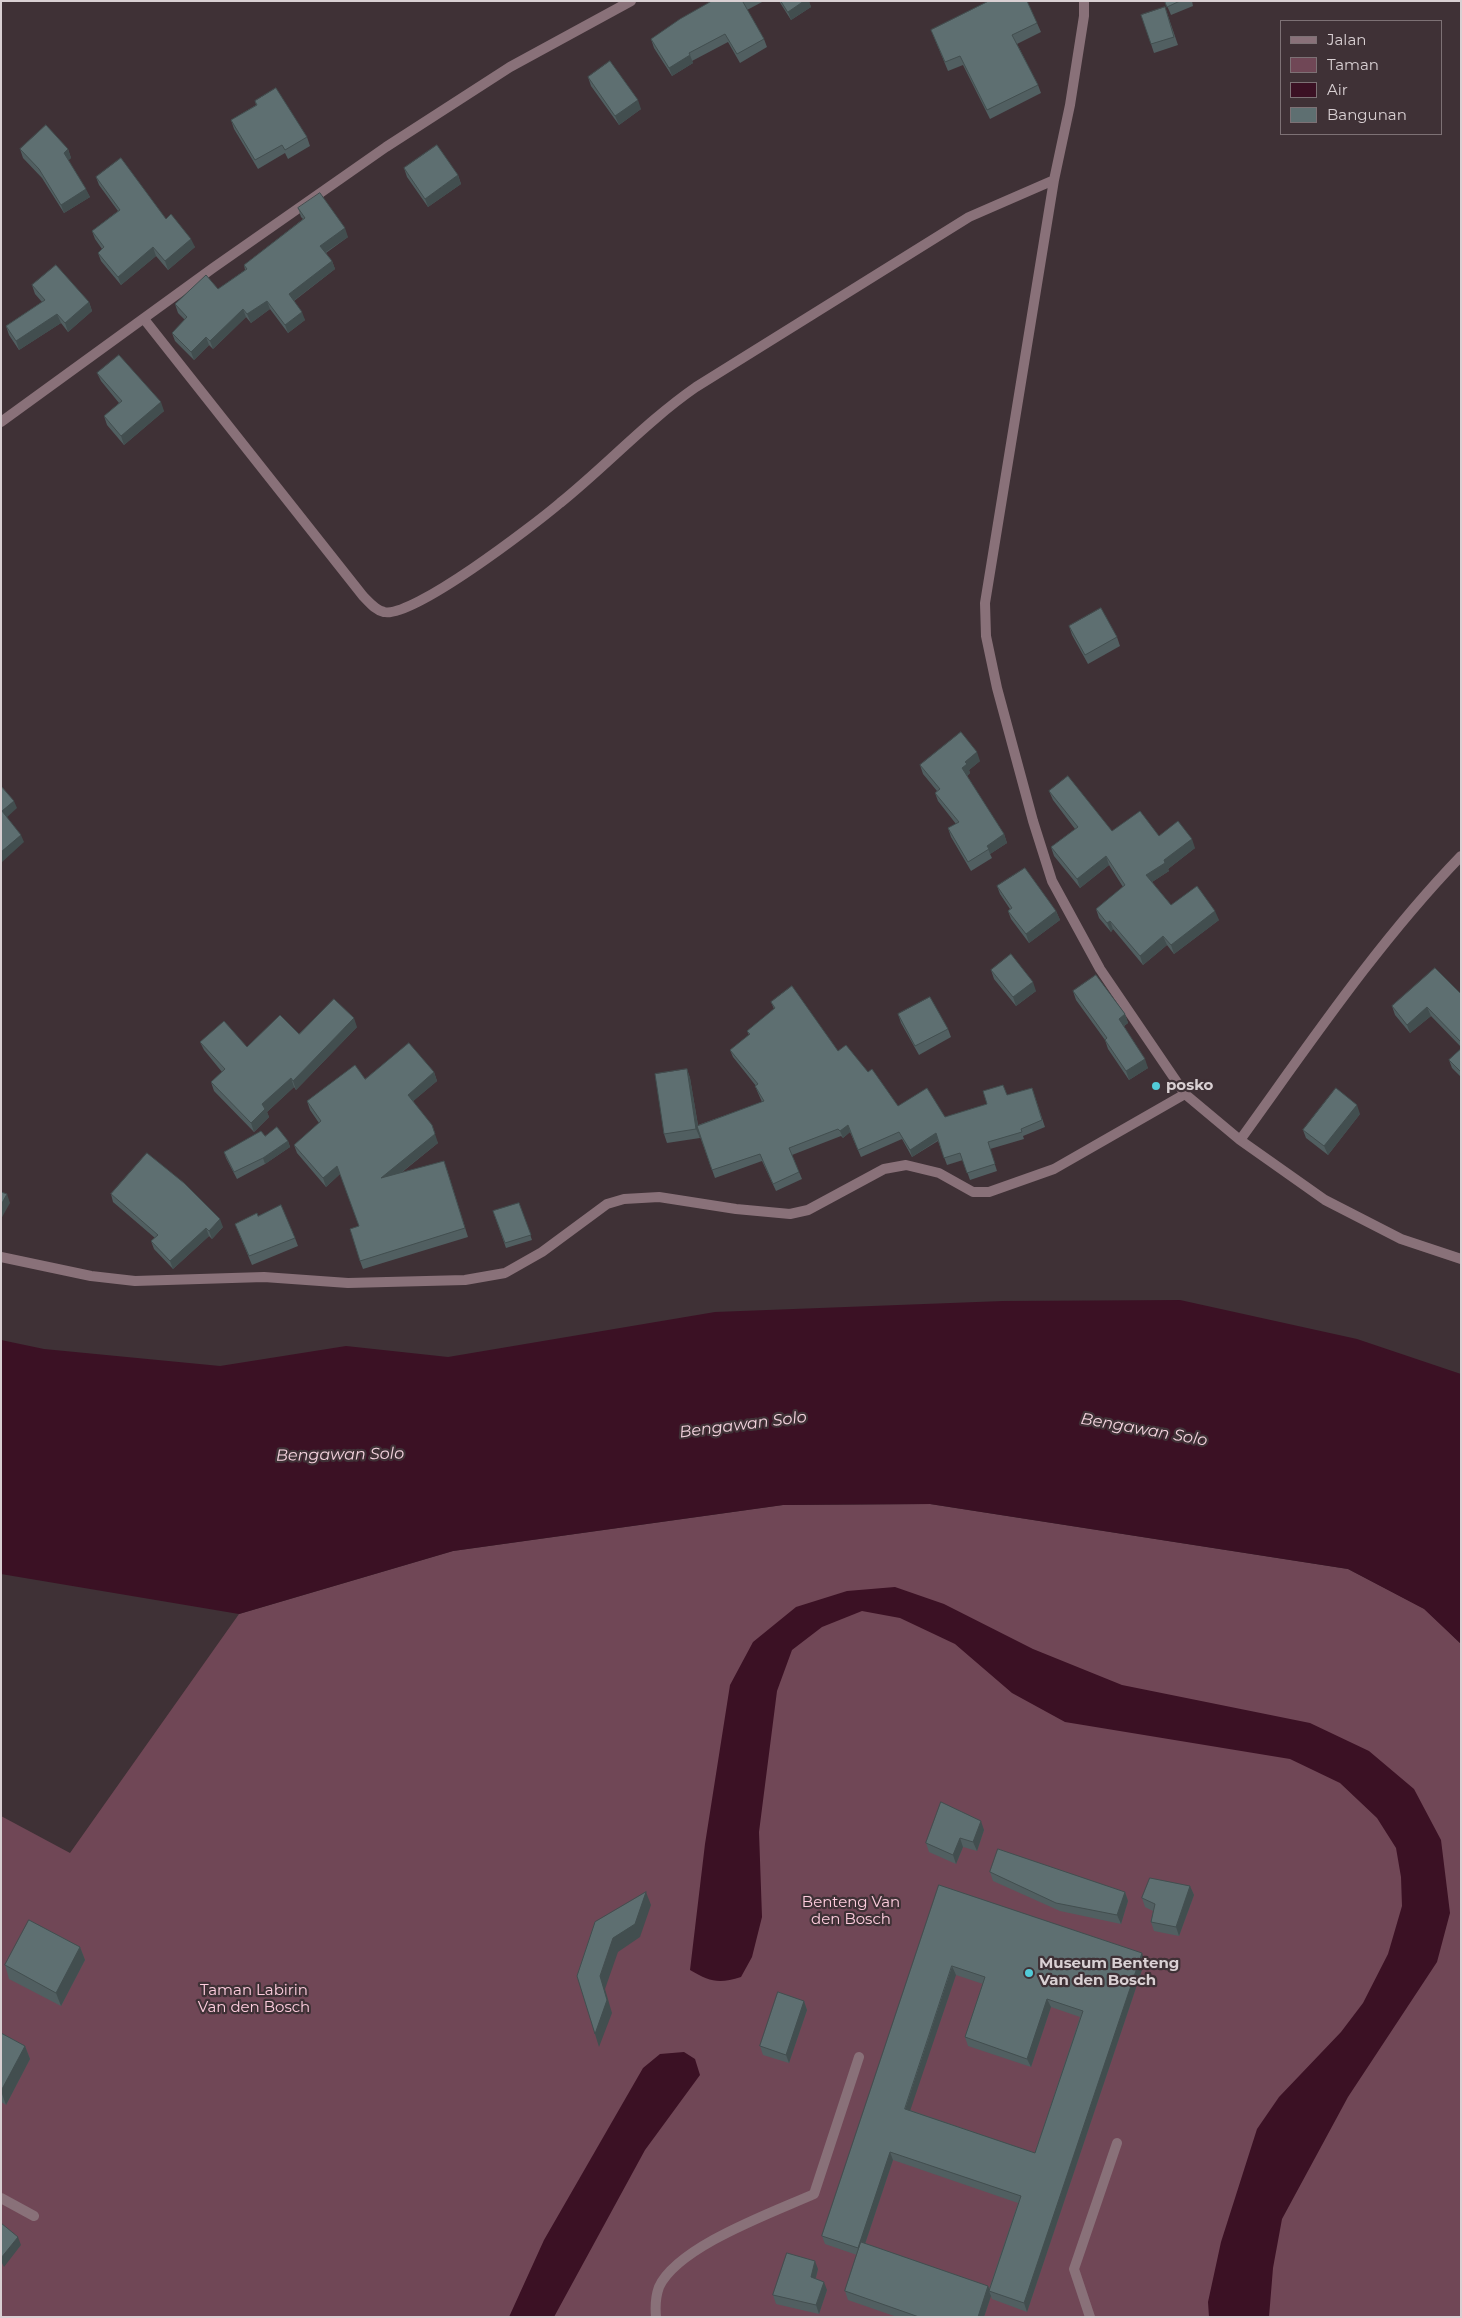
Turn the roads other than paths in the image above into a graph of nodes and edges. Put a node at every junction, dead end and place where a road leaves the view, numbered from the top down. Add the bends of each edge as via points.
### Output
1 (631, 1) edge
2 (1084, 1) edge
3 (1054, 180) junction
4 (144, 319) junction
5 (1, 422) edge
6 (1461, 856) edge
7 (1185, 1094) junction
8 (1240, 1140) junction
9 (1, 1257) edge
10 (1461, 1259) edge
11 (859, 2056) dead end
12 (1116, 2143) dead end
13 (1, 2198) edge
14 (34, 2216) dead end
15 (656, 2317) edge
16 (1090, 2317) edge

1 - 4 street via 510,67 386,147
2 - 3 street via 1070,105
3 - 4 street via 969,217 696,387 664,409 560,503 437,593 394,612 384,612 363,596
3 - 7 street via 985,603 986,636 997,688 1052,881 1100,969
4 - 5 street
6 - 8 street via 1382,947
7 - 8 street
7 - 9 street via 1054,1169 989,1192 974,1192 939,1173 906,1165 884,1169 808,1210 790,1214 659,1197 624,1199 607,1204 542,1252 505,1273 465,1280 348,1283 264,1277 134,1281 91,1276
8 - 10 street via 1326,1200 1401,1240
11 - 15 street via 814,2194 709,2242 678,2264 660,2285 654,2302
12 - 16 street via 1074,2269
13 - 14 street

